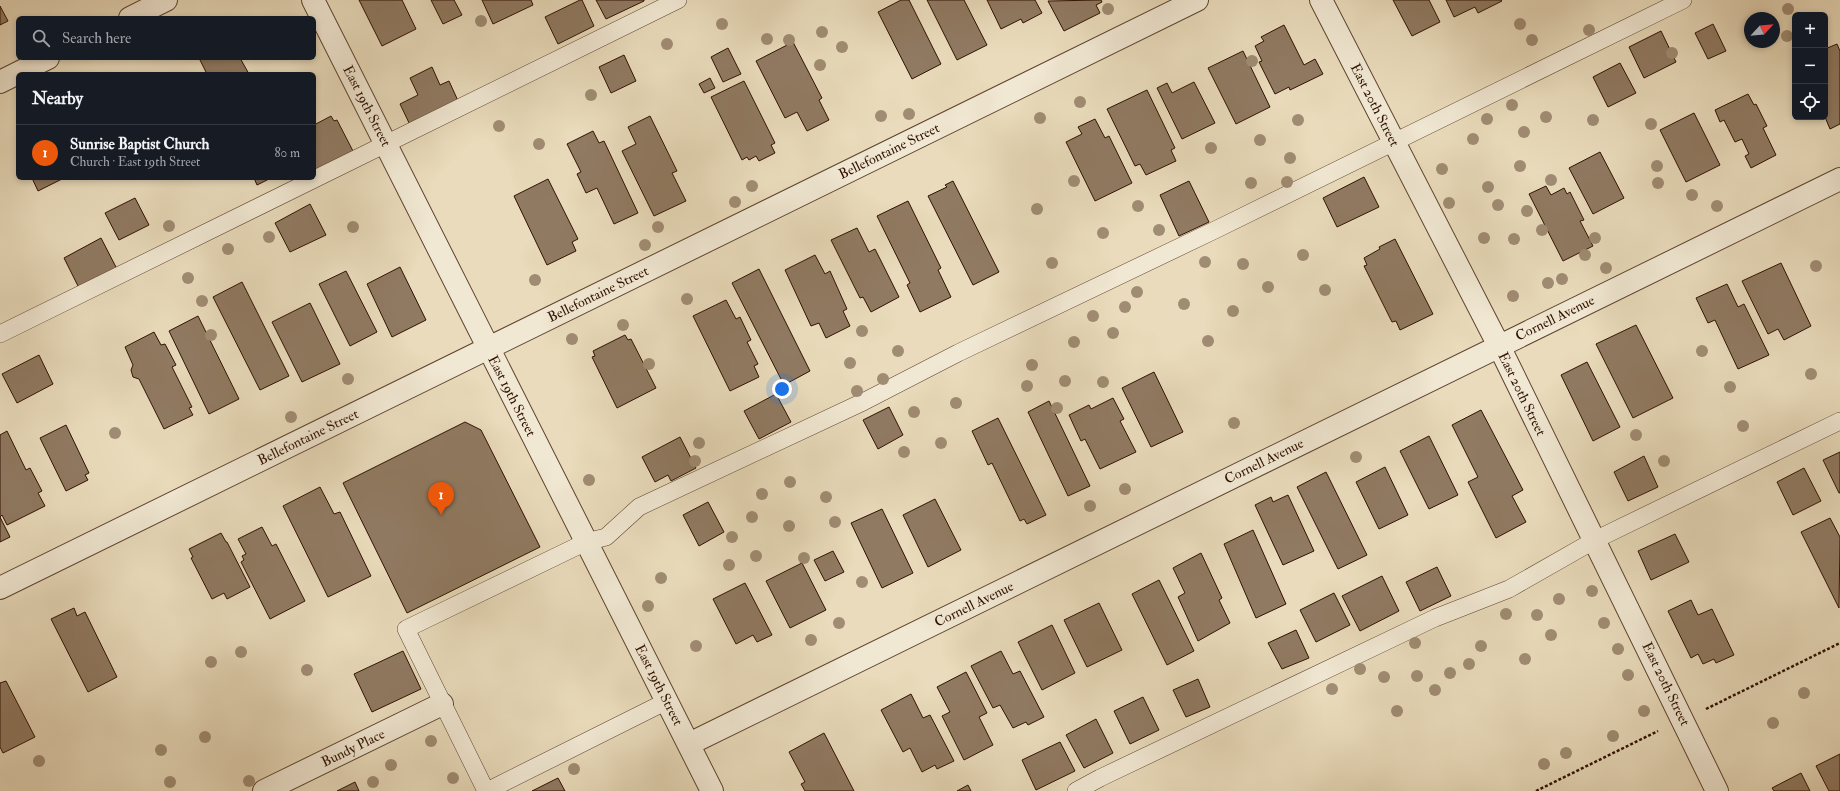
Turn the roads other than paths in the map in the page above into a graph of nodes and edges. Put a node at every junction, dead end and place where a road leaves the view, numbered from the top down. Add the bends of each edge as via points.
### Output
1 (166, 0) edge
2 (313, 0) edge
3 (678, 0) edge
4 (1197, 0) edge
5 (1321, 0) edge
6 (1683, 0) edge
7 (134, 16) edge
8 (44, 60) edge
9 (20, 72) edge
10 (16, 74) edge
11 (0, 82) edge
12 (1394, 142) junction
13 (386, 145) junction
14 (316, 179) edge
15 (1840, 179) edge
16 (315, 180) edge
17 (0, 334) edge
18 (1498, 346) junction
19 (488, 348) junction
20 (1840, 421) edge
21 (1595, 540) junction
22 (586, 542) junction
23 (0, 588) edge
24 (667, 701) junction
25 (442, 704) junction
26 (689, 744) junction
27 (264, 791) edge
28 (486, 791) edge
29 (712, 791) edge
30 (1076, 791) edge
31 (1717, 791) edge

1 - 7 street
2 - 13 street, East 19th Street
3 - 13 lane
4 - 19 street, Bellefontaine Street
5 - 12 street, East 20th Street
6 - 12 lane
8 - 9 street
10 - 11 street
12 - 18 street, East 20th Street
12 - 22 lane via 856,405 639,507 606,538
13 - 14 lane
13 - 19 street, East 19th Street
15 - 18 street, Cornell Avenue
16 - 17 lane
18 - 21 street, East 20th Street
18 - 26 street, Cornell Avenue
19 - 22 street, East 19th Street
19 - 23 street, Bellefontaine Street
20 - 21 lane
21 - 30 lane via 1509,589 1435,618
21 - 31 street, East 20th Street
22 - 24 street, East 19th Street
22 - 25 lane via 406,629
24 - 26 street, East 19th Street
24 - 28 lane
25 - 27 street, Bundy Place
25 - 28 lane
26 - 29 street, East 19th Street

